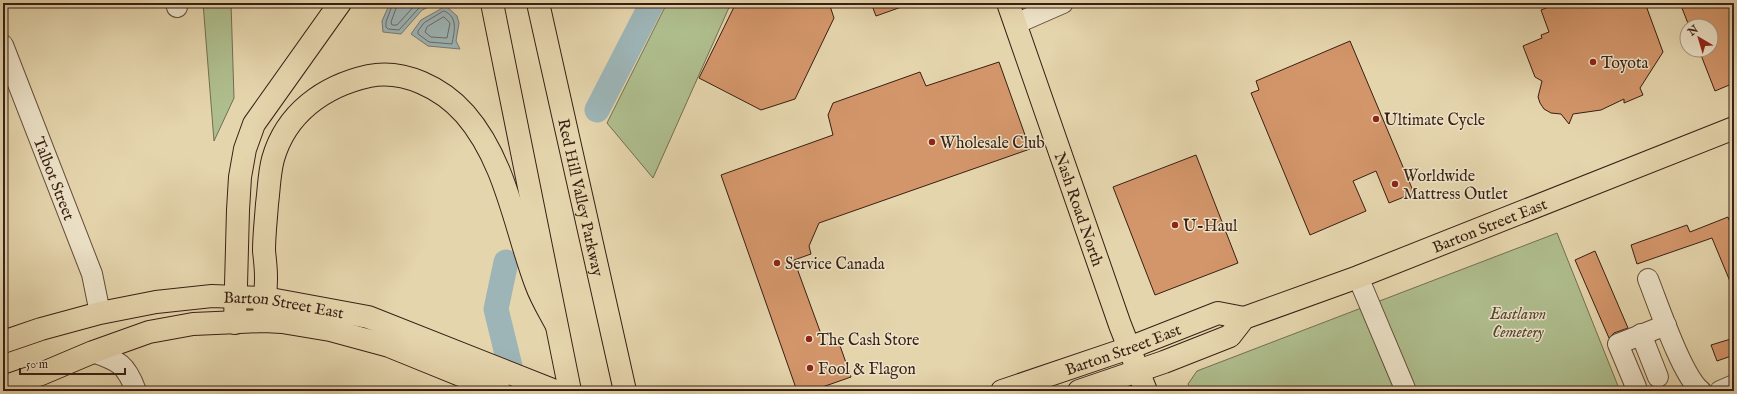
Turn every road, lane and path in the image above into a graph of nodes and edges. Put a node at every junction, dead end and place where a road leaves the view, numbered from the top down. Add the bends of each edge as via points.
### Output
1 (340, 3) edge
2 (492, 3) edge
3 (538, 3) edge
4 (1008, 3) edge
5 (1060, 3) edge
6 (1015, 24) junction
7 (3, 45) edge
8 (1734, 128) edge
9 (1358, 277) junction
10 (1648, 279) dead end
11 (235, 298) junction
12 (265, 298) junction
13 (100, 313) junction
14 (1244, 318) junction
15 (264, 321) junction
16 (235, 323) junction
17 (556, 324) junction
18 (1666, 324) junction
19 (1641, 334) junction
20 (3, 342) edge
21 (1129, 348) junction
22 (93, 352) junction
23 (1138, 370) junction
24 (41, 374) junction
25 (1658, 377) dead end
26 (3, 378) edge
27 (133, 383) edge
28 (1734, 385) edge
29 (3, 387) edge
30 (1636, 387) dead end
31 (500, 391) edge
32 (555, 391) edge
33 (570, 391) edge
34 (625, 391) edge
35 (1002, 391) edge
36 (1079, 391) edge
37 (1146, 391) edge
38 (1406, 391) edge
39 (1701, 391) edge
40 (1720, 391) edge

1 - 11 main road via 254,124 245,148 240,177
2 - 17 main road
3 - 34 main road, Red Hill Valley Parkway
4 - 6 main road, Nash Road North
5 - 6 street
6 - 21 main road, Nash Road North
7 - 13 street, Talbot Street via 92,274
8 - 9 main road, Barton Street East
9 - 14 main road, Barton Street East
9 - 38 street
10 - 18 street
11 - 12 main road, Barton Street East
11 - 13 main road, Barton Street East via 212,296 156,302
11 - 16 main road
12 - 15 main road
12 - 17 main road via 264,250 270,176 274,158 285,133 300,112 326,91 358,79 391,75 419,82 444,94 466,115 479,133 490,151 504,185 536,285
12 - 32 main road, Barton Street East via 368,317
13 - 20 main road, Barton Street East
14 - 21 main road, Barton Street East via 1218,313
14 - 23 main road, Barton Street East via 1230,336
15 - 16 main road, Barton Street East
15 - 31 main road, Barton Street East via 338,332 389,346
16 - 22 main road, Barton Street East via 193,324 149,332
17 - 33 main road
18 - 19 street
18 - 39 street via 1691,379
19 - 25 street
19 - 30 street via 1618,344
21 - 23 main road, Nash Road North
21 - 35 main road, Barton Street East
22 - 24 main road, Barton Street East
22 - 27 street via 121,364
23 - 36 main road, Barton Street East
23 - 37 main road, Nash Road North
24 - 26 main road
24 - 29 main road, Barton Street East
28 - 40 street

